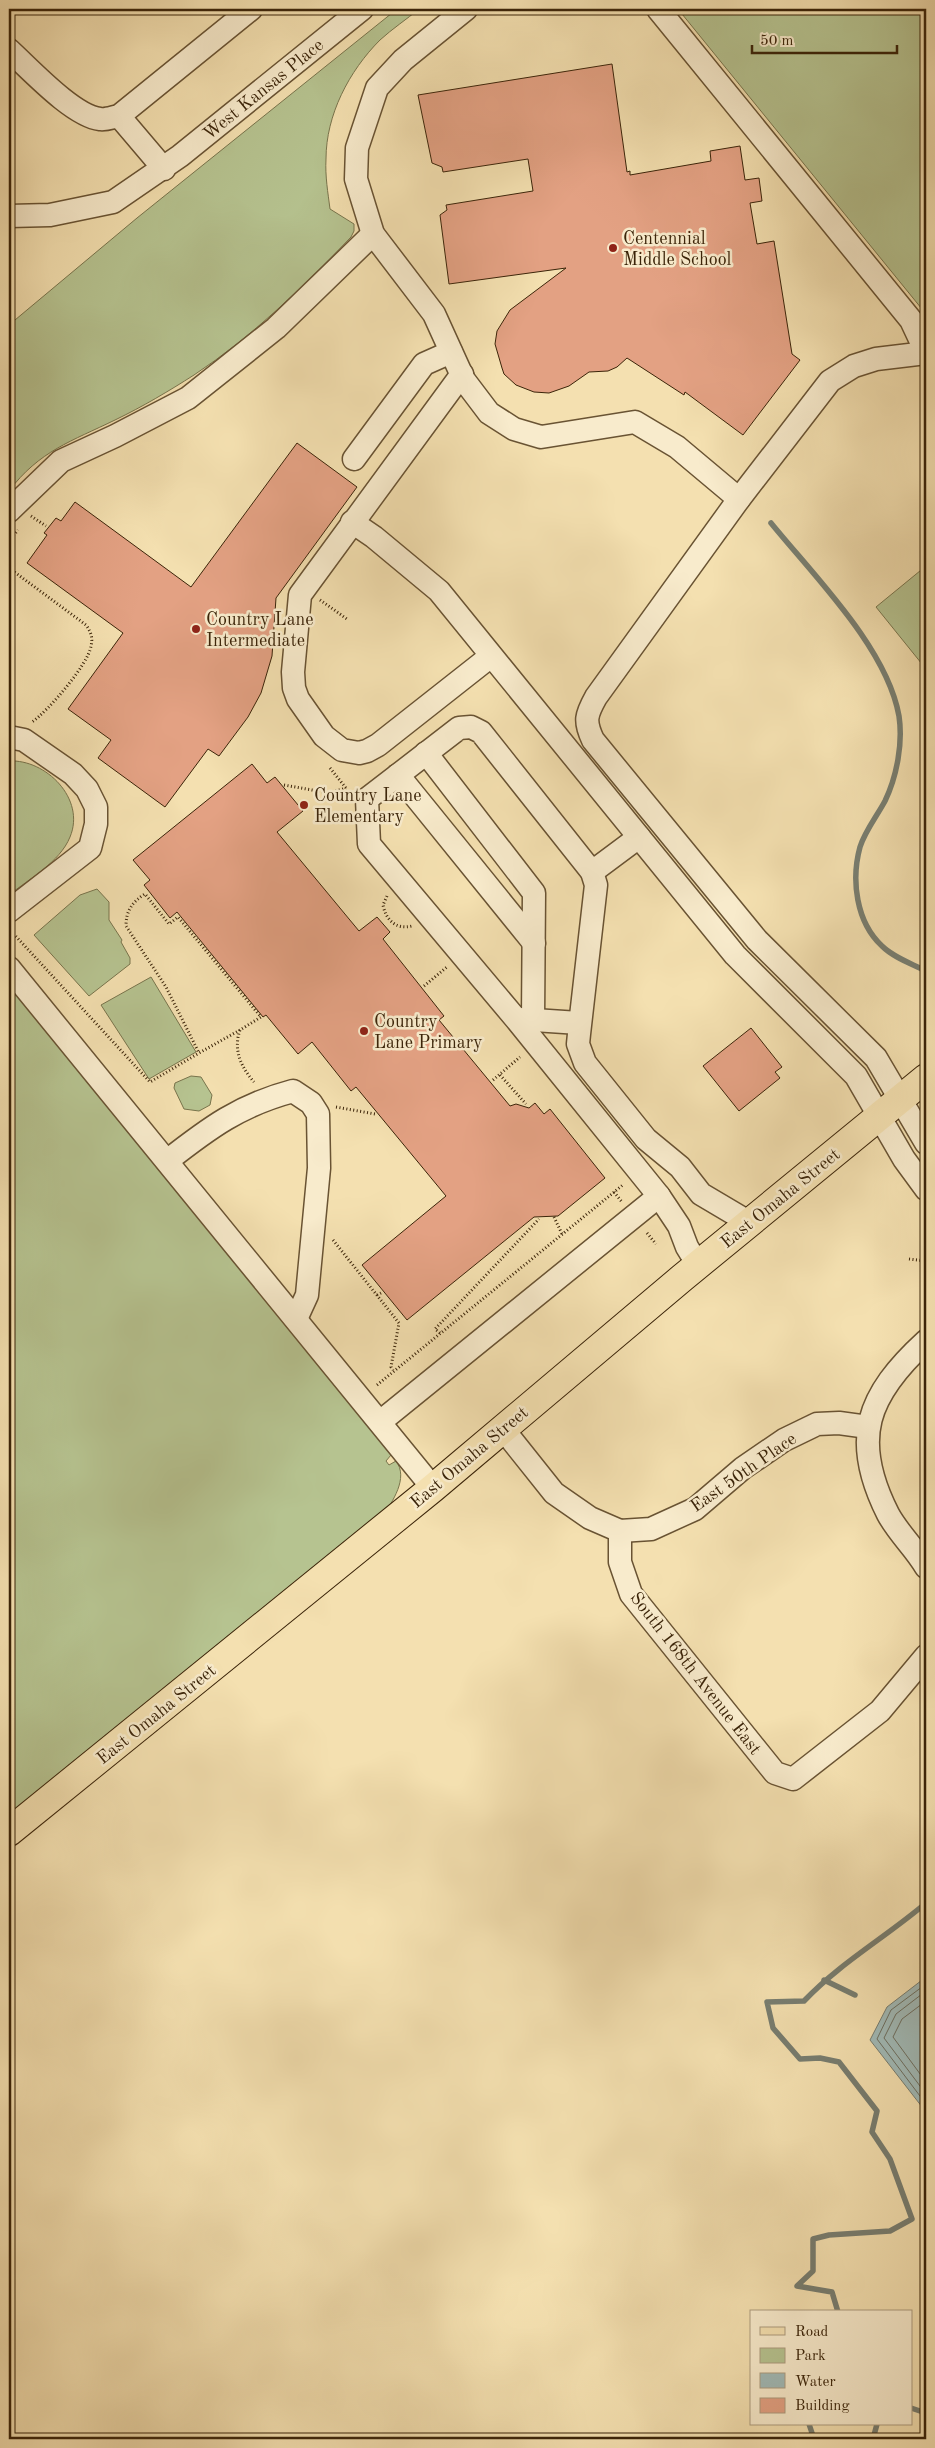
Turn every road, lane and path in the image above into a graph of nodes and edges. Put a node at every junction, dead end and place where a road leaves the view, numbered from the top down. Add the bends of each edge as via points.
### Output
1 (251, 9) edge
2 (362, 9) edge
3 (466, 9) edge
4 (658, 9) edge
5 (9, 50) edge
6 (119, 116) junction
7 (164, 169) junction
8 (9, 216) edge
9 (373, 234) junction
10 (451, 352) junction
11 (926, 353) edge
12 (462, 374) junction
13 (354, 459) dead end
14 (739, 499) junction
15 (9, 511) edge
16 (31, 515) dead end
17 (352, 522) junction
18 (46, 526) dead end
19 (9, 568) edge
20 (316, 599) dead end
21 (347, 619) dead end
22 (491, 656) junction
23 (17, 732) edge
24 (426, 753) junction
25 (398, 775) junction
26 (284, 784) dead end
27 (346, 788) dead end
28 (638, 837) junction
29 (592, 872) junction
30 (13, 918) edge
31 (534, 943) junction
32 (453, 962) dead end
33 (9, 968) edge
34 (424, 986) dead end
35 (524, 1019) junction
36 (579, 1022) junction
37 (240, 1030) junction
38 (526, 1051) dead end
39 (199, 1052) junction
40 (585, 1064) junction
41 (500, 1075) junction
42 (926, 1078) edge
43 (493, 1080) dead end
44 (565, 1081) junction
45 (267, 1098) junction
46 (900, 1100) junction
47 (526, 1104) dead end
48 (375, 1114) dead end
49 (335, 1117) dead end
50 (879, 1117) junction
51 (926, 1143) edge
52 (168, 1161) junction
53 (926, 1188) edge
54 (659, 1196) junction
55 (554, 1217) dead end
56 (539, 1219) dead end
57 (750, 1223) junction
58 (562, 1234) dead end
59 (332, 1238) dead end
60 (909, 1259) dead end
61 (926, 1261) edge
62 (698, 1265) junction
63 (383, 1292) dead end
64 (377, 1295) junction
65 (296, 1319) junction
66 (440, 1333) dead end
67 (926, 1341) edge
68 (393, 1370) dead end
69 (380, 1422) junction
70 (868, 1426) junction
71 (503, 1429) junction
72 (433, 1488) junction
73 (620, 1531) junction
74 (924, 1557) edge
75 (926, 1656) edge
76 (9, 1832) edge

1 - 6 street
2 - 7 street, West Kansas Place
3 - 9 street via 403,60 376,88 357,148 356,179
4 - 11 street via 911,320
5 - 6 street via 85,115 101,119
6 - 7 street
7 - 8 street, West Kansas Place via 113,202 50,215
9 - 10 street via 434,314
9 - 15 street via 276,328 188,398 60,461
10 - 12 street
10 - 13 street via 424,364
11 - 14 street via 876,359 854,366 830,381
12 - 14 street via 488,413 514,429 541,437 635,422 677,447
12 - 17 street
14 - 46 street via 596,697 587,712 587,727 593,740 757,940 876,1058
16 - 18 path
17 - 22 street via 439,591
17 - 22 street via 300,595 298,610 294,688 308,714 329,741 342,750 367,751
19 - 23 path via 86,625 92,636 88,657 47,711
20 - 21 path via 323,600
22 - 28 street
23 - 30 street via 73,774 87,790 96,807 96,824 90,848
24 - 25 street
24 - 29 street via 459,728 471,727 481,732
24 - 31 street via 534,893
25 - 31 street
25 - 35 street via 367,799 369,844
26 - 27 path via 329,793
28 - 29 street
28 - 50 street via 735,955 856,1076
29 - 36 street via 596,884
30 - 39 path via 10,930 150,1082
31 - 35 street
32 - 34 path
33 - 52 street
35 - 36 street
35 - 44 street
36 - 40 street via 578,1044
37 - 39 path
37 - 39 path via 261,1017 178,917 169,924 145,894 130,907 126,926 166,987
37 - 45 path via 236,1040 240,1063
38 - 41 path
40 - 44 street
40 - 57 street via 646,1139 680,1167 701,1194
41 - 43 path
41 - 47 path
42 - 46 main road, East Omaha Street
44 - 54 street
45 - 52 street via 217,1123
45 - 65 street via 292,1092 311,1103 318,1114 319,1168 307,1296
46 - 50 main road, East Omaha Street
46 - 51 street
48 - 49 path via 336,1107
50 - 53 street
50 - 57 main road, East Omaha Street
52 - 65 street
54 - 62 street via 679,1226
54 - 69 street
55 - 58 path
56 - 66 path via 435,1329
57 - 62 main road, East Omaha Street
59 - 64 path
60 - 61 path
62 - 71 main road, East Omaha Street
63 - 64 path
64 - 68 path via 399,1323
65 - 69 street
67 - 70 street via 893,1373
69 - 72 street
70 - 73 street, East 50th Place via 839,1422 816,1424 784,1440 743,1468 695,1509 651,1529
70 - 74 street via 871,1470 888,1515
71 - 72 main road, East Omaha Street
71 - 73 street via 554,1493 590,1518
72 - 76 main road, East Omaha Street
73 - 75 street, South 168th Avenue East via 620,1562 631,1594 775,1773 793,1778 880,1711

